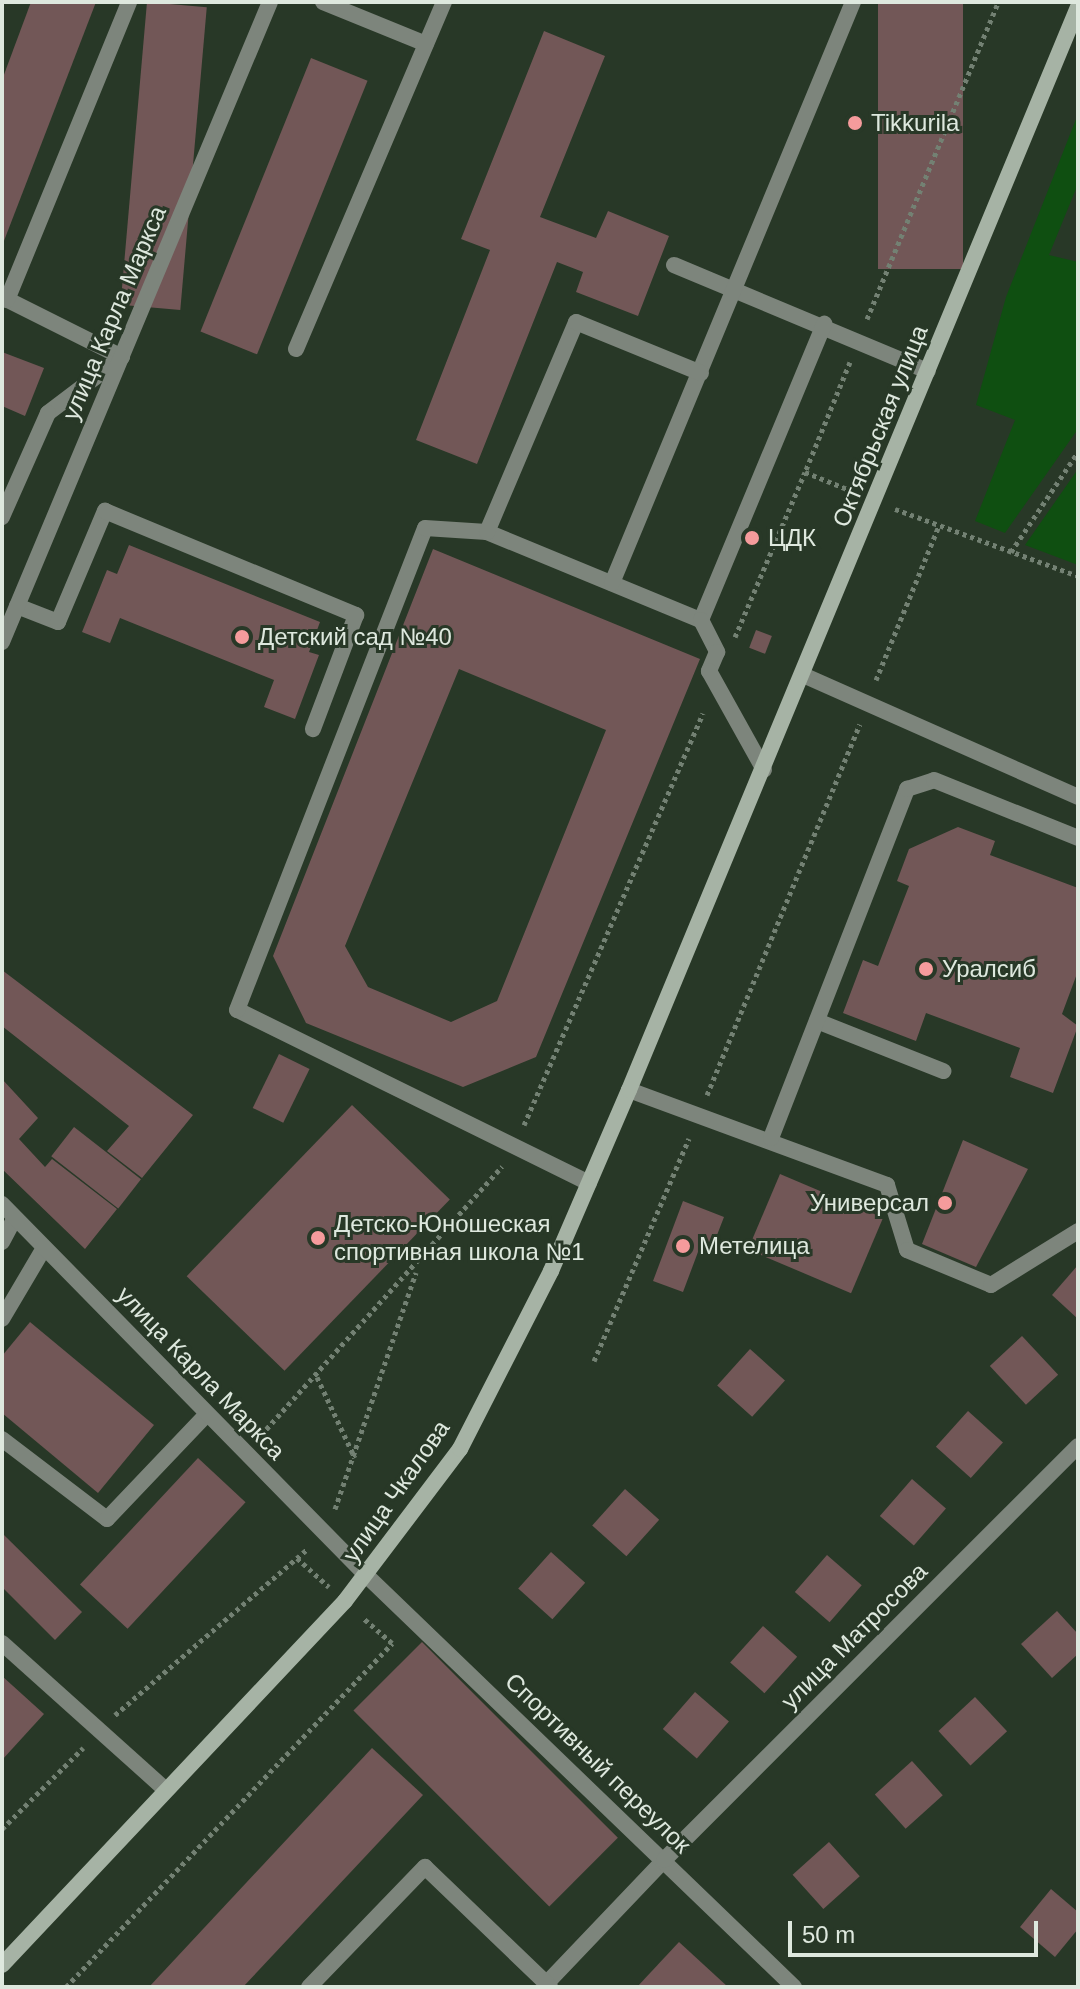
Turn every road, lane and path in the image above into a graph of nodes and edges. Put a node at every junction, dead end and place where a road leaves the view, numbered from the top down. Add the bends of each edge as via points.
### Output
1 (129, 2) edge
2 (270, 2) edge
3 (323, 2) edge
4 (444, 2) edge
5 (853, 2) edge
6 (998, 2) edge
7 (1078, 7) edge
8 (426, 44) junction
9 (674, 265) dead end
10 (736, 289) junction
11 (4, 299) edge
12 (824, 324) junction
13 (859, 338) junction
14 (296, 349) dead end
15 (122, 357) junction
16 (928, 371) junction
17 (701, 373) junction
18 (1078, 452) edge
19 (805, 472) junction
20 (875, 501) junction
21 (2, 517) edge
22 (939, 526) junction
23 (487, 532) junction
24 (1011, 552) junction
25 (1078, 576) edge
26 (612, 583) junction
27 (17, 606) junction
28 (701, 620) junction
29 (2, 642) edge
30 (803, 675) junction
31 (716, 683) junction
32 (868, 699) junction
33 (313, 729) dead end
34 (764, 770) junction
35 (1078, 797) edge
36 (1078, 838) edge
37 (689, 951) joint
38 (817, 1021) junction
39 (943, 1071) dead end
40 (629, 1090) junction
41 (699, 1115) junction
42 (771, 1138) junction
43 (514, 1145) junction
44 (589, 1183) junction
45 (2, 1204) edge
46 (15, 1218) junction
47 (1078, 1231) edge
48 (2, 1242) edge
49 (44, 1248) junction
50 (417, 1269) junction
51 (2, 1319) edge
52 (594, 1361) dead end
53 (317, 1377) junction
54 (207, 1414) junction
55 (2, 1439) edge
56 (1078, 1446) edge
57 (244, 1452) junction
58 (355, 1458) junction
59 (325, 1534) junction
60 (297, 1558) junction
61 (366, 1575) junction
62 (345, 1601) junction
63 (2, 1643) edge
64 (100, 1731) junction
65 (166, 1790) junction
66 (2, 1829) edge
67 (664, 1860) junction
68 (2, 1965) edge
69 (548, 1985) edge
70 (66, 1987) edge
71 (309, 1987) edge
72 (794, 1987) edge

1 - 11 street
2 - 15 street, улица Карла Маркса
3 - 8 street
4 - 8 street
5 - 10 street
6 - 13 path
7 - 16 street, Октябрьская улица
8 - 14 street
9 - 10 street
10 - 12 street
10 - 17 street
11 - 15 street
12 - 13 street
12 - 28 street
13 - 16 street
13 - 19 path
15 - 21 street via 48,413
15 - 27 street, улица Карла Маркса
16 - 20 street, Октябрьская улица
17 - 23 street via 576,322
17 - 26 street
18 - 24 path
19 - 20 path
19 - 31 path
20 - 22 path
20 - 30 street, Октябрьская улица
22 - 24 path
22 - 32 path
23 - 26 street
23 - 43 street via 425,528 237,1010
24 - 25 path
26 - 28 street
27 - 29 street, улица Карла Маркса
27 - 33 street via 58,622 105,511 356,615
28 - 31 street via 717,652 709,671
30 - 32 street
30 - 34 street, Октябрьская улица
31 - 34 street
31 - 43 path
32 - 35 street
32 - 41 path
34 - 37 street, Октябрьская улица
36 - 38 street via 934,780 907,789
37 - 40 street, улица Чкалова
38 - 39 street
38 - 42 street
40 - 41 street
40 - 44 street, улица Чкалова
41 - 42 street
41 - 52 path
42 - 47 street via 887,1185 907,1250 991,1285
43 - 44 street
43 - 50 path via 491,1186
44 - 61 street, улица Чкалова via 460,1449
45 - 46 street, улица Карла Маркса
46 - 48 street
46 - 49 street, улица Карла Маркса
49 - 51 street
49 - 54 street, улица Карла Маркса
50 - 53 path
50 - 58 path
53 - 57 path
53 - 58 path
54 - 55 street via 107,1519
54 - 57 street, улица Карла Маркса
56 - 67 street, улица Матросова
57 - 59 street, улица Карла Маркса
58 - 59 path
59 - 60 path
59 - 61 street, улица Карла Маркса
60 - 62 path
60 - 64 path
61 - 62 street, улица Чкалова
61 - 67 street, Спортивный переулок
62 - 65 street, улица Чкалова
62 - 70 path via 392,1643
63 - 64 street
64 - 65 street
64 - 66 path
65 - 68 street, улица Чкалова
67 - 69 street, улица Матросова
67 - 72 street, Спортивный переулок
69 - 71 street via 425,1867

